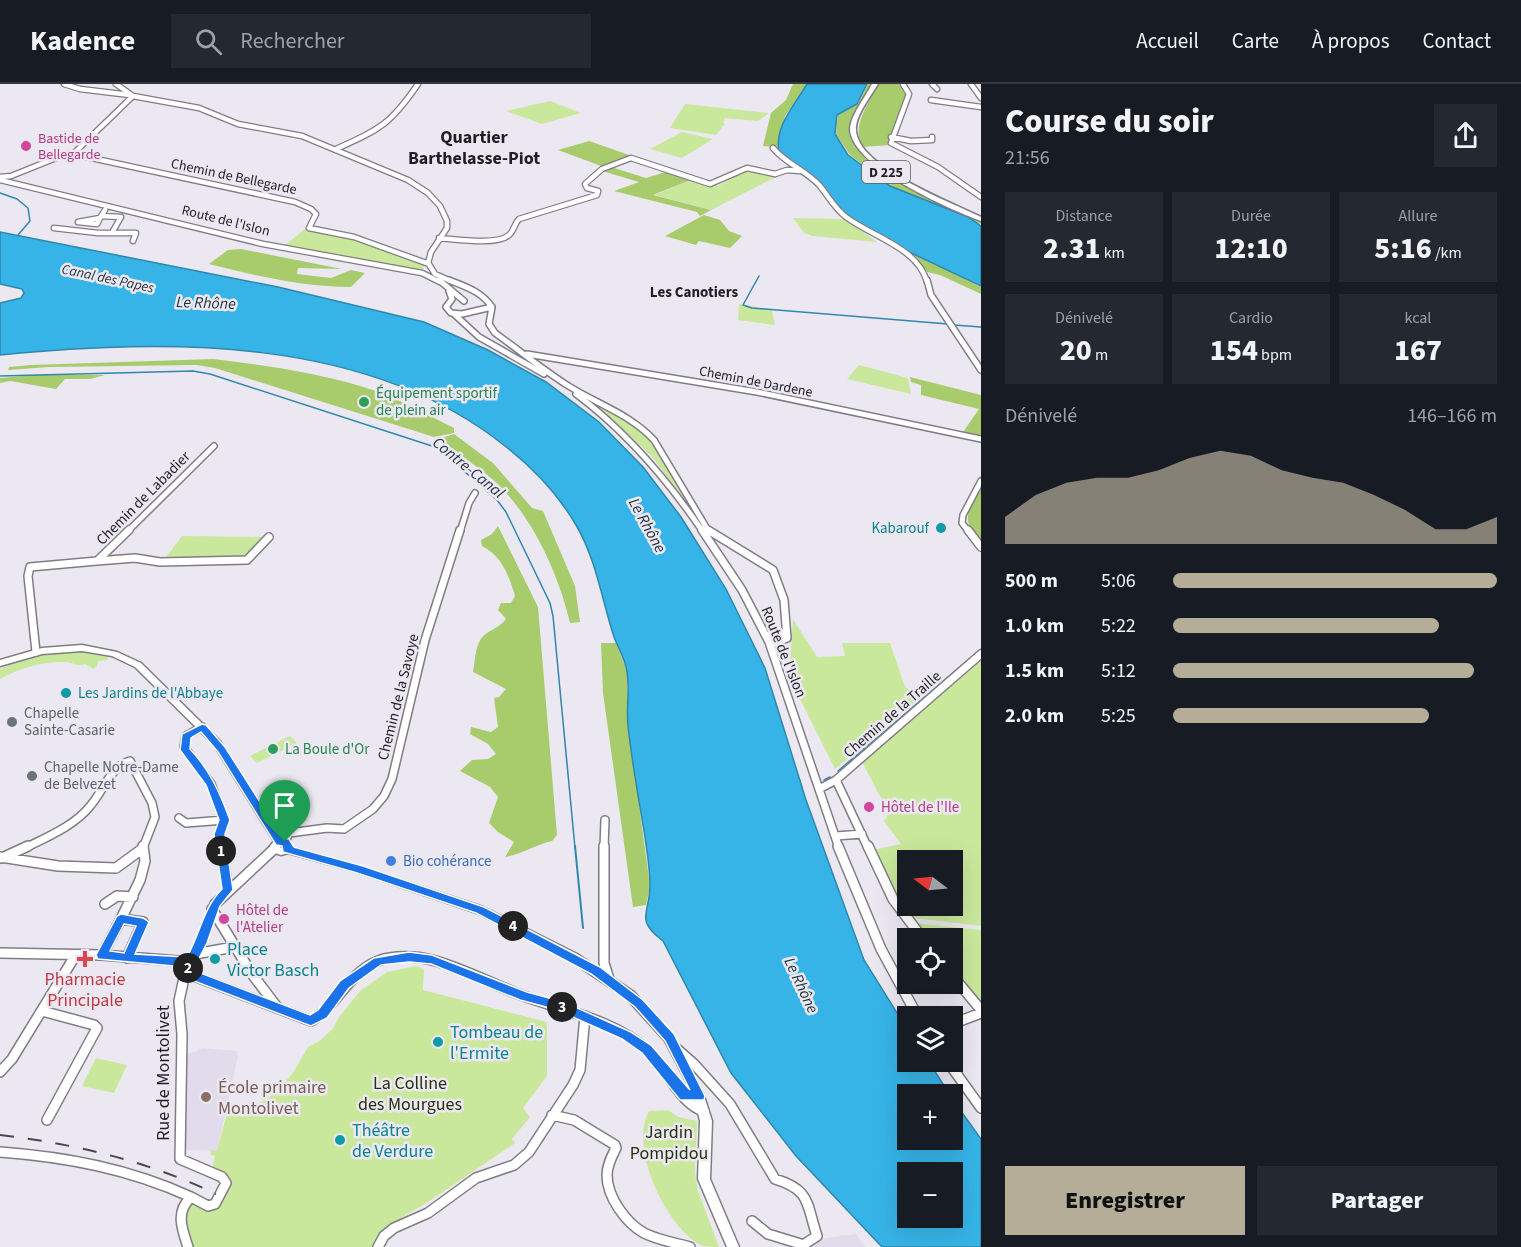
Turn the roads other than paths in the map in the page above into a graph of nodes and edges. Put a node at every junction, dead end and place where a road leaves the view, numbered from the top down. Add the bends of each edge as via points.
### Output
1 (64, 84) edge
2 (116, 84) edge
3 (418, 84) edge
4 (874, 84) edge
5 (903, 84) edge
6 (932, 84) edge
7 (971, 84) edge
8 (937, 89) dead end
9 (132, 96) junction
10 (981, 98) edge
11 (931, 100) dead end
12 (981, 106) edge
13 (891, 137) junction
14 (931, 140) dead end
15 (773, 148) dead end
16 (336, 149) junction
17 (73, 154) junction
18 (800, 171) junction
19 (11, 176) junction
20 (0, 179) edge
21 (11, 182) junction
22 (981, 197) edge
23 (103, 214) dead end
24 (981, 219) edge
25 (54, 228) dead end
26 (113, 231) junction
27 (440, 238) junction
28 (133, 241) dead end
29 (429, 264) junction
30 (444, 284) junction
31 (488, 301) junction
32 (450, 303) junction
33 (472, 303) junction
34 (492, 307) junction
35 (470, 313) junction
36 (454, 314) junction
37 (468, 325) junction
38 (527, 355) junction
39 (536, 369) junction
40 (981, 370) edge
41 (981, 440) edge
42 (214, 446) dead end
43 (981, 481) edge
44 (476, 493) dead end
45 (269, 537) dead end
46 (981, 548) edge
47 (97, 561) junction
48 (787, 628) junction
49 (766, 636) junction
50 (770, 645) junction
51 (36, 652) junction
52 (981, 654) edge
53 (0, 663) edge
54 (202, 727) junction
55 (177, 748) dead end
56 (196, 762) junction
57 (836, 780) junction
58 (819, 789) junction
59 (179, 818) dead end
60 (225, 820) junction
61 (605, 820) dead end
62 (836, 836) junction
63 (864, 838) junction
64 (283, 845) junction
65 (142, 849) junction
66 (1, 858) edge
67 (265, 858) joint
68 (228, 890) junction
69 (133, 897) junction
70 (105, 904) dead end
71 (212, 909) junction
72 (121, 919) junction
73 (914, 928) edge
74 (234, 947) junction
75 (0, 953) edge
76 (102, 955) junction
77 (75, 956) junction
78 (127, 958) junction
79 (193, 958) junction
80 (603, 963) junction
81 (596, 971) junction
82 (186, 973) junction
83 (609, 979) junction
84 (963, 989) edge
85 (912, 1006) edge
86 (279, 1009) junction
87 (980, 1010) edge
88 (42, 1011) junction
89 (585, 1016) junction
90 (963, 1018) edge
91 (2, 1068) edge
92 (955, 1072) edge
93 (695, 1073) junction
94 (684, 1096) junction
95 (699, 1096) junction
96 (981, 1108) edge
97 (704, 1111) junction
98 (552, 1115) junction
99 (47, 1120) dead end
100 (0, 1152) edge
101 (190, 1197) junction
102 (752, 1221) dead end
103 (802, 1246) edge
104 (188, 1247) edge
105 (378, 1247) edge
106 (690, 1247) edge
107 (733, 1247) edge

1 - 9 street
2 - 9 street
3 - 16 street via 399,112 378,130
4 - 24 highway, D 225 via 854,125 861,150 887,172
5 - 13 street via 909,94
6 - 8 street
7 - 10 street
9 - 16 street via 200,108 238,124 296,135
9 - 17 street
11 - 12 street
13 - 14 street via 916,143 921,138
13 - 22 street via 891,143 938,167
15 - 18 street
16 - 27 street via 423,190 441,208 446,221 446,231
17 - 19 street
17 - 29 street, Chemin de Bellegarde via 295,202 316,214 309,228 354,237
18 - 27 street via 778,174 747,168 710,184 631,158 602,169 585,184 586,188 598,191 597,195 519,219 505,237
18 - 40 street via 819,184 833,207 847,218 912,255 927,276 932,295
19 - 20 street
19 - 21 street
20 - 21 street, Route de l'Islon
21 - 30 street, Route de l'Islon via 263,244 412,270
23 - 26 street via 121,217
25 - 26 street
26 - 28 street via 136,233
27 - 29 street
29 - 31 street via 437,274 470,287
30 - 32 street via 452,296
30 - 33 street, Route de l'Islon
31 - 33 street
31 - 34 street
32 - 33 street
32 - 36 street via 446,309
33 - 34 street
33 - 35 street
34 - 38 street via 488,317 491,330
35 - 36 street
35 - 37 street
36 - 37 street, Route de l'Islon
37 - 39 street, Route de l'Islon via 479,337
38 - 39 street
38 - 41 street, Chemin de Dardene via 757,392
38 - 48 street via 650,435 710,533 773,570 782,590
39 - 49 street, Route de l'Islon via 611,420 656,465 738,582
42 - 47 street, Chemin de Labadier
43 - 46 street via 962,523
44 - 64 street, Chemin de la Savoye via 469,503 425,639 385,796 380,804 344,829 327,828
45 - 47 street via 247,560
47 - 51 street, Chemin de Labadier via 30,567
48 - 49 street via 782,634
48 - 50 street via 787,638
49 - 50 street, Route de l'Islon
50 - 58 street, Route de l'Islon
51 - 53 main road
51 - 54 main road via 82,648 129,660 151,676
52 - 57 street, Chemin de la Traille
54 - 56 street via 186,736 185,750
54 - 64 main road via 222,750
55 - 56 street
56 - 60 street via 211,784
57 - 58 street, Chemin de la Traille
57 - 63 street
58 - 62 street, Route de l'Islon
59 - 60 street via 186,824
60 - 68 street via 219,834
61 - 80 street
62 - 63 street
62 - 85 street, Route de l'Islon via 874,934
63 - 73 street via 898,909
64 - 67 street, Chemin de la Savoye
64 - 81 main road via 480,910
65 - 66 street via 116,868 58,866
65 - 66 street via 153,827 155,811 130,761 125,761 84,812
65 - 69 street via 145,861
67 - 68 street, Rue de Montolivet
68 - 71 street, Rue de Montolivet
69 - 70 street via 117,896
69 - 72 street
71 - 74 street
71 - 79 street, Rue de Montolivet
72 - 76 street
72 - 78 street via 143,922
74 - 79 street
74 - 86 street
75 - 77 street
76 - 77 street
76 - 78 street
77 - 88 street
78 - 79 street
79 - 82 street, Rue de Montolivet
80 - 81 street
80 - 83 street
81 - 83 main road
82 - 86 street
82 - 101 street, Rue de Montolivet via 179,1001 180,1159 222,1177 226,1183 212,1205
83 - 93 main road via 639,1003
84 - 87 street
86 - 89 street via 311,1021 323,1014 345,985 378,961 409,957 432,960
87 - 90 street
88 - 91 street
88 - 99 street via 97,1029
89 - 94 street via 646,1049
89 - 98 street via 580,1070
92 - 96 street
93 - 95 main road
93 - 103 street via 730,1104 775,1179 794,1185 803,1193 817,1236
94 - 95 street
94 - 97 street via 696,1109
95 - 97 main road
97 - 107 main road via 704,1179
98 - 105 street via 525,1157 514,1165 476,1178 428,1213 394,1228
98 - 106 street via 574,1120 615,1145 606,1168 606,1181 626,1221 641,1232
100 - 101 street via 57,1158 141,1175
101 - 104 street via 179,1213
102 - 103 street via 756,1228

